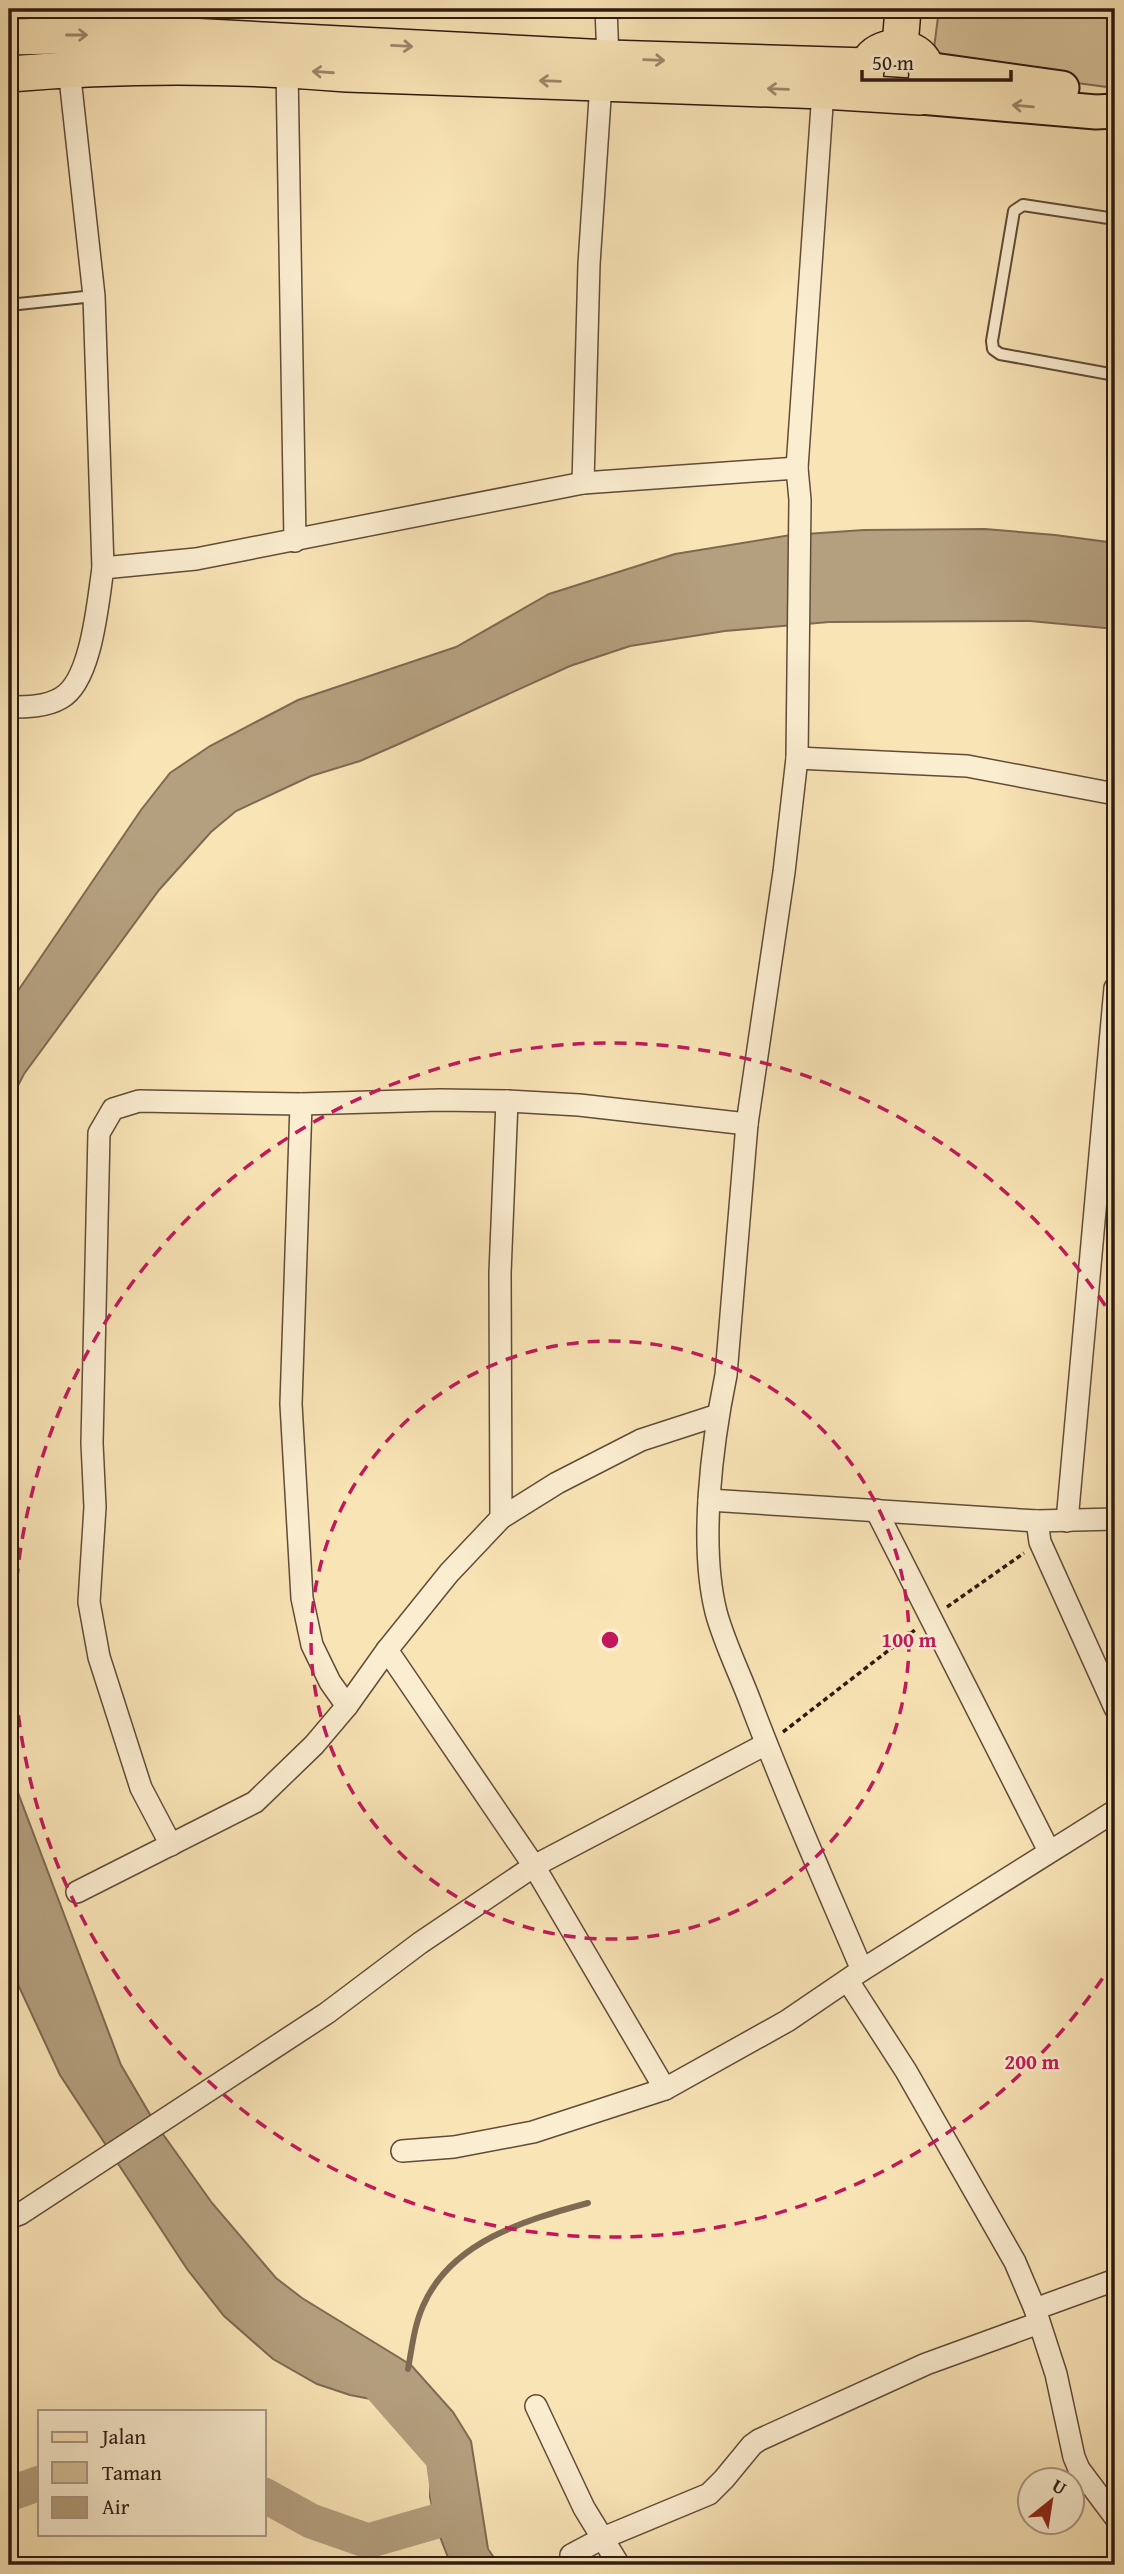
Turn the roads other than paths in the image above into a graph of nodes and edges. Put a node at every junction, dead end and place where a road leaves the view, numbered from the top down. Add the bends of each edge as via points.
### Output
1 (606, 9) edge
2 (904, 9) edge
3 (9, 37) edge
4 (900, 46) junction
5 (69, 69) junction
6 (287, 69) junction
7 (605, 70) junction
8 (9, 74) edge
9 (869, 80) junction
10 (923, 83) junction
11 (823, 91) junction
12 (1115, 98) edge
13 (1115, 111) edge
14 (1115, 219) edge
15 (94, 296) junction
16 (9, 305) edge
17 (1115, 375) edge
18 (797, 468) junction
19 (583, 483) junction
20 (295, 541) junction
21 (103, 568) junction
22 (9, 707) edge
23 (797, 758) junction
24 (1115, 794) edge
25 (1115, 988) edge
26 (507, 1101) junction
27 (301, 1104) junction
28 (747, 1124) junction
29 (1108, 1158) edge
30 (718, 1415) junction
31 (709, 1500) junction
32 (876, 1510) junction
33 (501, 1518) junction
34 (1115, 1519) edge
35 (1067, 1521) junction
36 (1038, 1532) junction
37 (387, 1650) junction
38 (347, 1706) junction
39 (1115, 1708) edge
40 (766, 1744) junction
41 (1115, 1811) edge
42 (172, 1844) junction
43 (1049, 1851) junction
44 (534, 1866) junction
45 (76, 1892) dead end
46 (855, 1976) junction
47 (665, 2090) junction
48 (402, 2151) dead end
49 (9, 2218) edge
50 (1115, 2280) edge
51 (1037, 2316) junction
52 (536, 2406) dead end
53 (1115, 2517) edge
54 (603, 2538) junction
55 (571, 2555) dead end
56 (619, 2565) edge

1 - 7 street
2 - 4 highway
3 -> 7 highway via 150,34
4 - 9 highway via 877,52
4 - 10 highway via 922,59
5 - 6 highway
5 - 8 highway
5 - 15 street
7 -> 6 highway
6 - 20 street
7 -> 9 highway
11 -> 7 highway
7 - 19 street via 589,264
9 - 10 highway
9 - 11 highway
10 - 12 main road via 1099,93
13 -> 10 main road via 1096,112
11 - 18 street
14 - 17 lane via 1018,207 992,341 1000,354
15 - 16 lane
15 - 21 street
18 - 19 street
18 - 23 street
19 - 20 street
20 - 21 street via 196,559
21 - 22 street via 91,640 78,682 62,698 36,707
23 - 24 street via 967,766
23 - 28 street
25 - 29 street
26 - 27 street
26 - 28 street
26 - 33 street via 500,1273
27 - 38 street via 291,1404 302,1598 312,1645
27 - 42 street via 139,1101 113,1109 99,1133 92,1443 95,1507 89,1602 99,1657 141,1788
28 - 30 street via 726,1375
29 - 35 street
30 - 31 street
30 - 33 street via 641,1440
31 - 32 street
31 - 40 street via 716,1612
32 - 36 street
32 - 43 street
33 - 37 street
34 - 35 street
35 - 36 street
36 - 39 street
37 - 38 street
37 - 44 street
38 - 42 street via 256,1802
40 - 44 street
40 - 46 street
41 - 43 street
42 - 45 street
43 - 46 street
44 - 47 street
44 - 49 street via 327,2013
46 - 47 street via 787,2021
46 - 51 street via 1015,2262
47 - 48 street via 533,2132 454,2147
50 - 51 street
51 - 53 street via 1056,2374 1074,2457
51 - 54 street via 760,2440 709,2494
52 - 54 street
54 - 55 street
54 - 56 street

